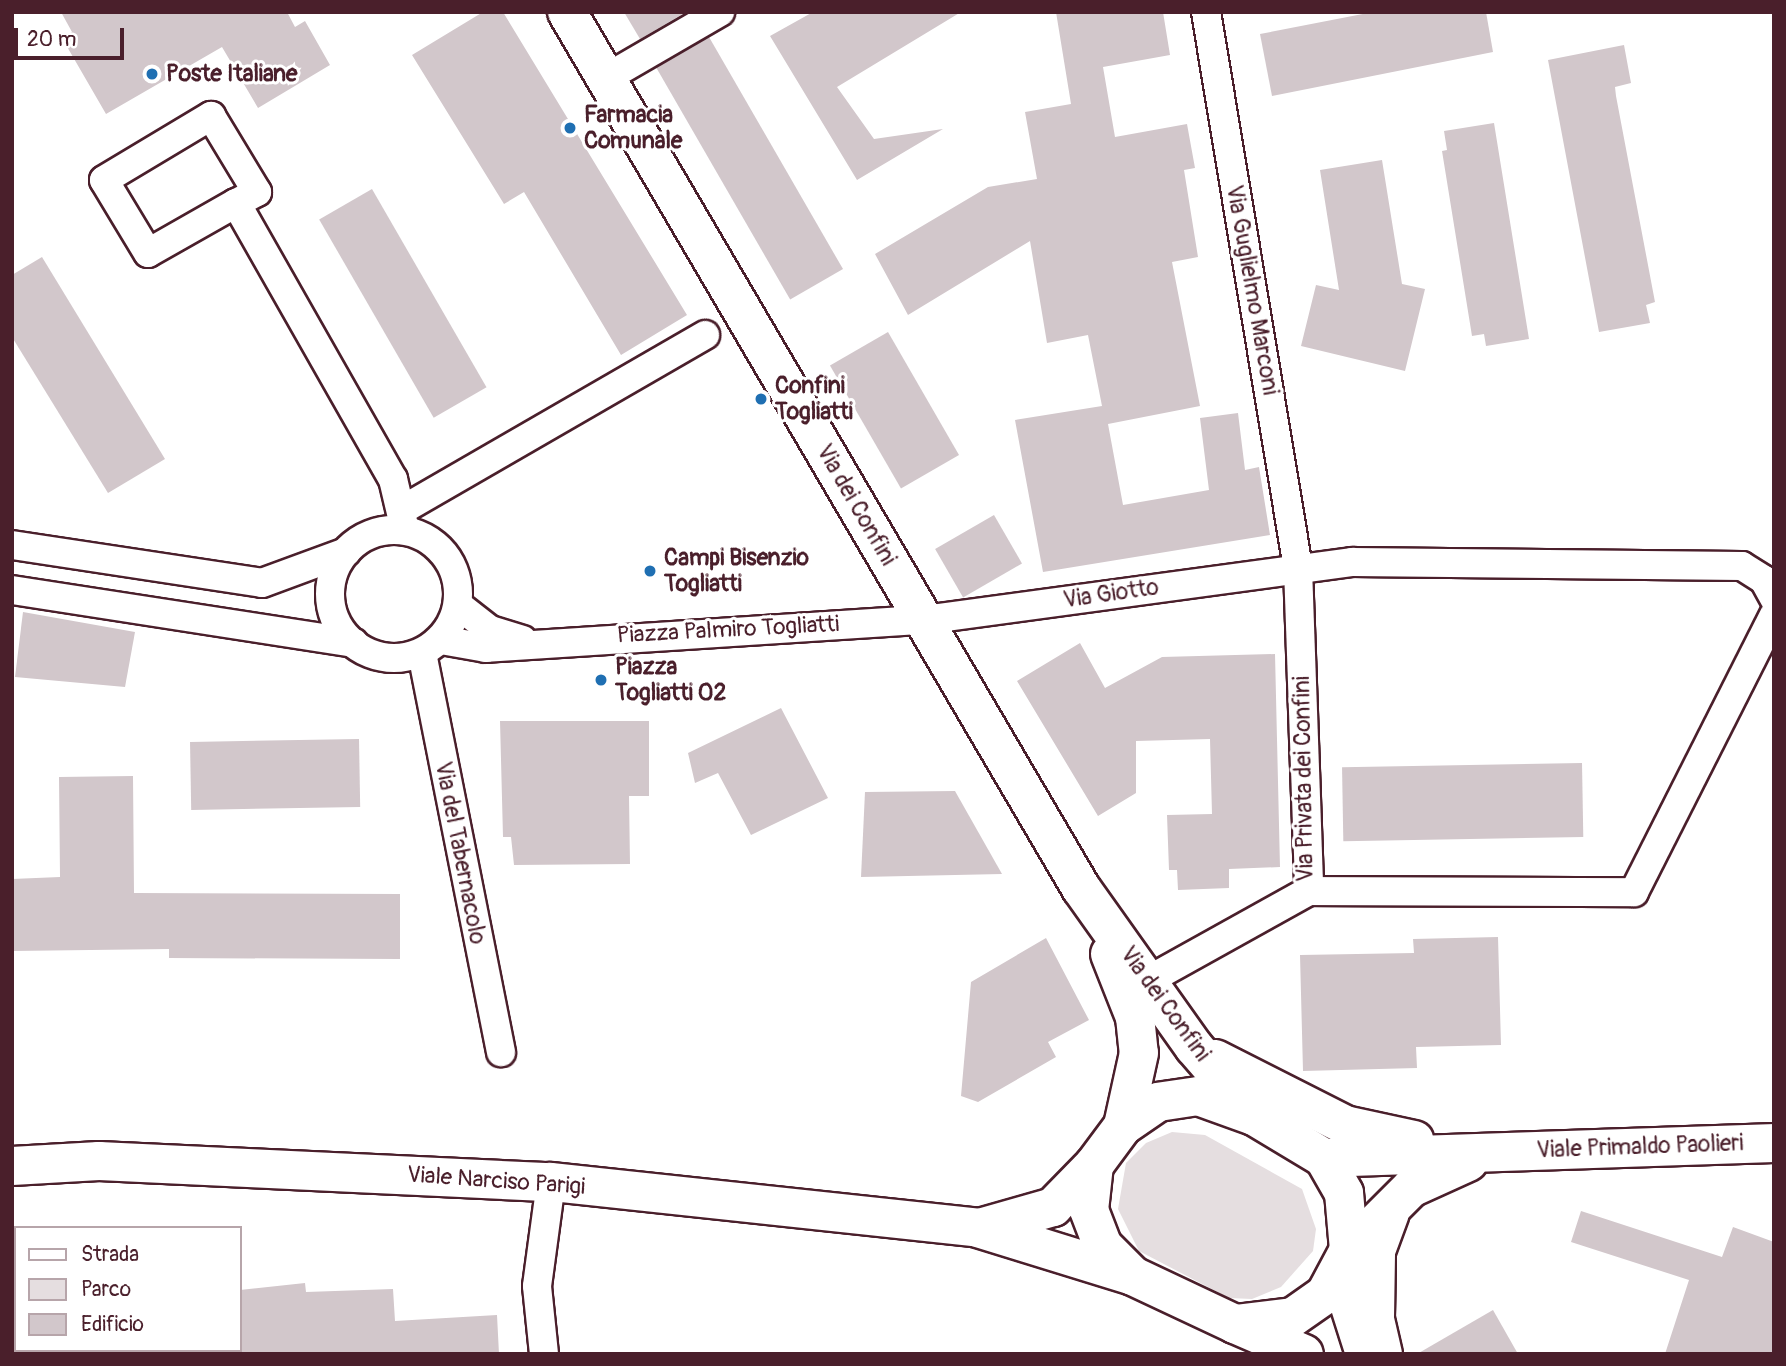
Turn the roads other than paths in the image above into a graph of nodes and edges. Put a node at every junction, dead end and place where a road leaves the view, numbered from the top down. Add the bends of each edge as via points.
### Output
1 (567, 12) edge
2 (720, 12) edge
3 (1206, 12) edge
4 (606, 78) junction
5 (236, 203) junction
6 (705, 335) dead end
7 (404, 520) junction
8 (12, 545) edge
9 (346, 552) junction
10 (1298, 568) junction
11 (12, 590) edge
12 (1774, 598) edge
13 (458, 605) junction
14 (1774, 615) edge
15 (924, 620) junction
16 (532, 641) junction
17 (354, 643) junction
18 (431, 647) junction
19 (1082, 888) junction
20 (1310, 891) junction
21 (1147, 981) junction
22 (1194, 1047) junction
23 (501, 1052) dead end
24 (1254, 1116) junction
25 (1123, 1126) junction
26 (1774, 1143) edge
27 (1507, 1150) junction
28 (1324, 1158) junction
29 (1094, 1165) junction
30 (12, 1166) edge
31 (551, 1182) junction
32 (1395, 1201) junction
33 (978, 1228) junction
34 (1344, 1261) junction
35 (1133, 1276) junction
36 (1235, 1324) junction
37 (544, 1354) edge
38 (1304, 1354) edge
39 (1364, 1354) edge
40 (1383, 1354) edge

1 - 4 main road, Via dei Confini
2 - 4 street
3 - 10 street, Via Guglielmo Marconi
4 - 15 main road, Via dei Confini
5 - 5 street via 257,192 211,116 104,180 148,253
5 - 7 street via 383,459
6 - 7 street
7 - 9 street via 369,535
7 - 13 street via 445,557
8 - 9 street via 262,583
9 - 17 street via 329,596 338,624
10 - 12 street, Via Giotto via 1352,562 1742,566 1764,580
10 - 15 street, Via Giotto
10 - 20 street, Via Privata dei Confini
11 - 17 street
13 - 16 street via 490,630
13 - 18 street
14 - 20 street via 1634,892
15 - 16 street, Piazza Palmiro Togliatti
15 - 19 main road, Via dei Confini
16 - 18 street via 486,648
17 - 18 street via 394,657
18 - 23 street, Via del Tabernacolo
19 - 21 main road, Via dei Confini
19 - 25 main road, Via dei Confini via 1135,1017 1139,1053
20 - 21 street, Via Privata dei Confini
21 - 22 main road, Via dei Confini
22 - 24 main road, Via dei Confini
22 - 27 main road via 1345,1125
24 - 25 main road, Via dei Confini via 1217,1100 1179,1096
24 - 28 main road, Via dei Confini
25 - 29 main road, Via dei Confini
26 - 27 main road, Viale Primaldo Paolieri
27 - 28 main road, Viale Primaldo Paolieri
27 - 32 main road, Viale Primaldo Paolieri via 1438,1173
28 - 34 main road, Via dei Confini via 1344,1193
29 - 33 main road, Viale Narciso Parigi via 1053,1207
29 - 35 main road via 1089,1192 1094,1228 1116,1263
30 - 31 main road, Viale Narciso Parigi via 99,1161
31 - 33 main road, Viale Narciso Parigi
31 - 37 street via 537,1286
32 - 34 main road, Viale Primaldo Paolieri
32 - 40 main road via 1376,1251 1375,1318
33 - 35 main road, Viale Narciso Parigi
34 - 36 main road via 1325,1295 1293,1317
34 - 39 main road, Via dei Confini
35 - 36 main road
36 - 38 main road

